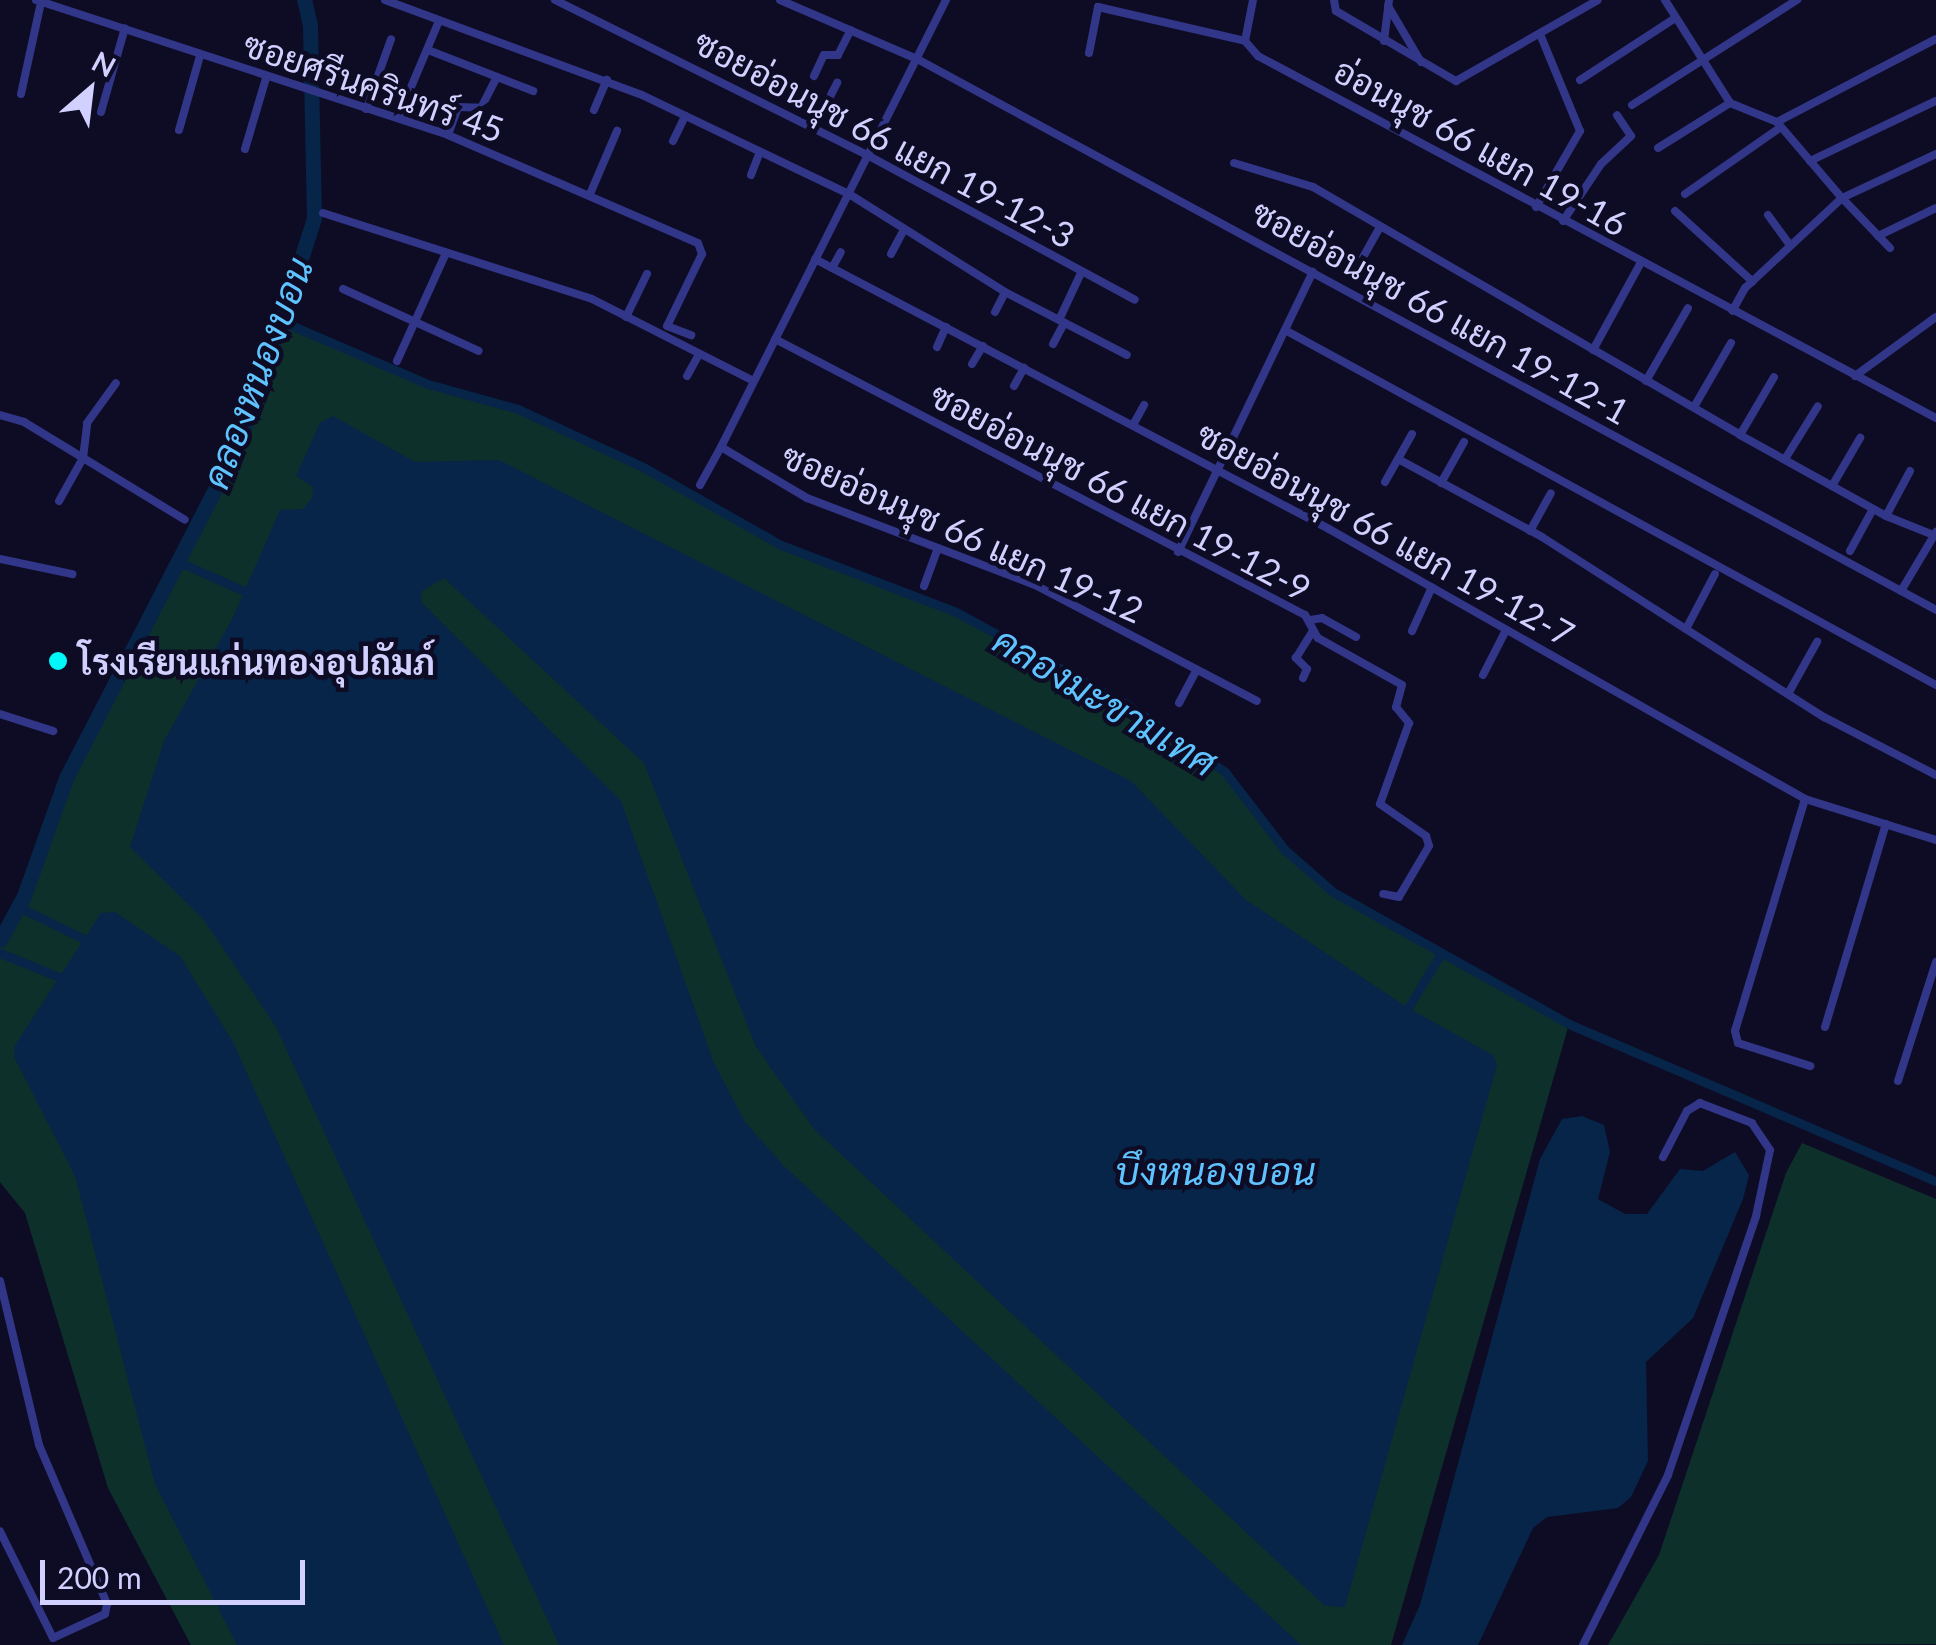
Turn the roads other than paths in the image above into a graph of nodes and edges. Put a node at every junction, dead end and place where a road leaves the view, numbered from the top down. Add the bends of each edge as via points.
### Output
1 (385, 0) edge
2 (555, 0) edge
3 (780, 0) edge
4 (946, 0) edge
5 (1253, 0) edge
6 (1334, 0) edge
7 (1598, 0) edge
8 (1665, 0) edge
9 (1796, 0) edge
10 (38, 1) edge
11 (1389, 3) edge
12 (1675, 18) junction
13 (439, 21) junction
14 (124, 28) junction
15 (851, 30) junction
16 (1540, 34) junction
17 (391, 39) dead end
18 (1936, 39) edge
19 (1384, 40) junction
20 (1245, 41) junction
21 (428, 50) junction
22 (1089, 52) dead end
23 (200, 56) junction
24 (919, 60) junction
25 (1702, 60) junction
26 (1421, 62) junction
27 (814, 76) dead end
28 (497, 77) junction
29 (266, 78) junction
30 (606, 80) junction
31 (1580, 80) dead end
32 (838, 83) dead end
33 (533, 91) dead end
34 (21, 94) dead end
35 (1936, 101) edge
36 (1730, 103) junction
37 (1632, 106) dead end
38 (366, 109) junction
39 (594, 110) dead end
40 (101, 112) dead end
41 (1617, 115) dead end
42 (685, 116) junction
43 (398, 118) junction
44 (1780, 125) junction
45 (814, 128) junction
46 (179, 130) dead end
47 (618, 130) dead end
48 (448, 134) junction
49 (674, 141) dead end
50 (1658, 148) dead end
51 (244, 149) dead end
52 (760, 152) junction
53 (1936, 154) edge
54 (868, 156) junction
55 (1810, 161) junction
56 (1234, 163) dead end
57 (750, 175) dead end
58 (590, 194) junction
59 (849, 194) junction
60 (1684, 194) dead end
61 (1842, 198) junction
62 (1536, 207) junction
63 (1936, 208) edge
64 (1675, 211) dead end
65 (323, 213) dead end
66 (1768, 214) dead end
67 (1562, 221) junction
68 (1380, 227) junction
69 (904, 230) junction
70 (1878, 236) junction
71 (1790, 245) junction
72 (1890, 248) dead end
73 (841, 252) dead end
74 (446, 253) junction
75 (890, 254) dead end
76 (815, 259) junction
77 (1640, 264) junction
78 (832, 268) junction
79 (1313, 272) junction
80 (1081, 273) junction
81 (647, 274) dead end
82 (1353, 276) dead end
83 (1753, 282) junction
84 (343, 289) dead end
85 (1005, 292) junction
86 (1135, 300) dead end
87 (1688, 308) dead end
88 (1732, 311) junction
89 (995, 312) dead end
90 (1936, 317) edge
91 (626, 318) junction
92 (412, 320) junction
93 (1061, 321) junction
94 (946, 328) junction
95 (1285, 330) junction
96 (691, 335) dead end
97 (775, 339) junction
98 (1731, 342) dead end
99 (1053, 344) dead end
100 (983, 346) junction
101 (936, 347) dead end
102 (1593, 350) junction
103 (479, 352) dead end
104 (699, 354) junction
105 (1127, 355) dead end
106 (398, 361) dead end
107 (972, 364) dead end
108 (1024, 368) junction
109 (688, 376) dead end
110 (1774, 376) dead end
111 (1855, 376) junction
112 (752, 380) junction
113 (1646, 380) junction
114 (116, 382) dead end
115 (1014, 386) dead end
116 (1144, 405) dead end
117 (1818, 406) dead end
118 (1694, 407) junction
119 (0, 416) edge
120 (1936, 418) edge
121 (1133, 425) junction
122 (1412, 434) dead end
123 (1740, 435) junction
124 (1860, 438) dead end
125 (1464, 442) dead end
126 (721, 447) junction
127 (82, 458) junction
128 (1398, 459) junction
129 (1785, 460) junction
130 (1218, 469) junction
131 (1910, 471) dead end
132 (1385, 482) dead end
133 (1441, 483) junction
134 (700, 485) dead end
135 (1832, 486) junction
136 (1551, 493) dead end
137 (59, 501) dead end
138 (1873, 509) junction
139 (1886, 516) junction
140 (185, 520) dead end
141 (1530, 531) junction
142 (1935, 534) edge
143 (938, 548) junction
144 (1850, 551) dead end
145 (1178, 552) junction
146 (0, 559) edge
147 (72, 574) dead end
148 (1715, 574) dead end
149 (924, 586) dead end
150 (1432, 587) junction
151 (1901, 591) junction
152 (1936, 610) edge
153 (1310, 620) junction
154 (1686, 629) junction
155 (1506, 630) junction
156 (1412, 631) dead end
157 (1312, 632) junction
158 (1356, 637) dead end
159 (1816, 642) dead end
160 (1196, 669) junction
161 (1483, 674) dead end
162 (1304, 678) dead end
163 (1936, 685) edge
164 (1788, 694) junction
165 (1257, 701) dead end
166 (1179, 703) dead end
167 (0, 714) edge
168 (53, 731) dead end
169 (1936, 774) edge
170 (1806, 800) junction
171 (1886, 824) junction
172 (1936, 840) edge
173 (1383, 894) dead end
174 (1936, 962) edge
175 (1932, 992) edge
176 (1825, 1027) dead end
177 (1810, 1066) dead end
178 (1898, 1081) dead end
179 (1664, 1157) dead end
180 (0, 1282) edge
181 (12, 1350) junction
182 (0, 1353) edge
183 (0, 1531) edge
184 (1583, 1645) edge

1 - 13 street
2 - 45 street, ซอยอ่อนนุช 66 แยก 19-12-3
3 - 15 street, ซอยอ่อนนุช 66 แยก 19-12-1
4 - 24 street
5 - 20 street
6 - 19 street via 1336,11
7 - 16 street
8 - 12 street
9 - 25 street
10 - 14 street, ซอยศรีนครินทร์ 45
10 - 34 street
11 - 19 street
11 - 26 street
12 - 25 street
12 - 31 street
13 - 21 street
13 - 30 street
14 - 23 street, ซอยศรีนครินทร์ 45
14 - 40 street
15 - 24 street, ซอยอ่อนนุช 66 แยก 19-12-1
15 - 27 street via 838,55 824,56
16 - 26 street via 1456,81
16 - 62 street via 1580,131
17 - 38 street
18 - 44 street
19 - 26 street
20 - 22 street via 1098,7
20 - 62 street, อ่อนนุช 66 แยก 19-16 via 1258,56
21 - 28 street
21 - 43 street
23 - 29 street, ซอยศรีนครินทร์ 45
23 - 46 street
24 - 54 street
24 - 79 street, ซอยอ่อนนุช 66 แยก 19-12-1
25 - 36 street
25 - 37 street
28 - 33 street
28 - 48 street via 481,108 458,107
29 - 38 street, ซอยศรีนครินทร์ 45
29 - 51 street
30 - 39 street
30 - 42 street
32 - 45 street
35 - 55 street
36 - 44 street
36 - 50 street
38 - 43 street, ซอยศรีนครินทร์ 45
41 - 67 street via 1631,136 1601,164
42 - 49 street
42 - 52 street
43 - 48 street, ซอยศรีนครินทร์ 45
44 - 55 street
44 - 60 street
45 - 54 street, ซอยอ่อนนุช 66 แยก 19-12-3
47 - 58 street
48 - 58 street, ซอยศรีนครินทร์ 45
52 - 57 street
52 - 59 street
53 - 61 street
54 - 59 street
54 - 80 street, ซอยอ่อนนุช 66 แยก 19-12-3
55 - 61 street
56 - 68 street via 1299,180
58 - 96 street, ซอยศรีนครินทร์ 45 via 698,243 702,254 667,326
59 - 69 street
59 - 76 street
61 - 70 street
61 - 71 street
62 - 67 street, อ่อนนุช 66 แยก 19-16
63 - 70 street
64 - 83 street
65 - 74 street
66 - 71 street
67 - 77 street, อ่อนนุช 66 แยก 19-16
68 - 82 street
68 - 102 street
69 - 75 street
69 - 85 street
70 - 72 street
71 - 83 street
73 - 78 street
74 - 91 street via 592,299
74 - 92 street
76 - 78 street, ซอยอ่อนนุช 66 แยก 19-12-7
76 - 97 street
77 - 88 street, อ่อนนุช 66 แยก 19-16
77 - 102 street
78 - 94 street, ซอยอ่อนนุช 66 แยก 19-12-7
79 - 95 street
79 - 151 street, ซอยอ่อนนุช 66 แยก 19-12-1
80 - 86 street, ซอยอ่อนนุช 66 แยก 19-12-3
80 - 93 street
81 - 91 street
83 - 88 street
84 - 92 street
85 - 89 street
85 - 93 street
87 - 113 street
88 - 111 street, อ่อนนุช 66 แยก 19-16
90 - 111 street
91 - 104 street
92 - 103 street
92 - 106 street
93 - 99 street
93 - 105 street
94 - 100 street, ซอยอ่อนนุช 66 แยก 19-12-7
94 - 101 street
95 - 130 street
95 - 163 street
97 - 112 street
97 - 145 street, ซอยอ่อนนุช 66 แยก 19-12-9
98 - 118 street
100 - 107 street
100 - 108 street, ซอยอ่อนนุช 66 แยก 19-12-7
102 - 113 street
104 - 109 street
104 - 112 street
108 - 115 street
108 - 121 street, ซอยอ่อนนุช 66 แยก 19-12-7
110 - 123 street
111 - 120 street, อ่อนนุช 66 แยก 19-16
112 - 126 street
113 - 118 street
114 - 127 street via 87,422
116 - 121 street
117 - 129 street
118 - 123 street
119 - 127 street via 24,422
121 - 130 street, ซอยอ่อนนุช 66 แยก 19-12-7
122 - 128 street
123 - 129 street
124 - 135 street
125 - 133 street
126 - 134 street
126 - 143 street, ซอยอ่อนนุช 66 แยก 19-12 via 807,498
127 - 137 street
127 - 140 street
128 - 132 street
128 - 133 street
129 - 135 street
130 - 145 street
130 - 150 street, ซอยอ่อนนุช 66 แยก 19-12-7
131 - 139 street
133 - 141 street
135 - 138 street
136 - 141 street
138 - 139 street
138 - 144 street
139 - 142 street
141 - 154 street
142 - 151 street
143 - 149 street
143 - 160 street, ซอยอ่อนนุช 66 แยก 19-12 via 1037,586
145 - 153 street, ซอยอ่อนนุช 66 แยก 19-12-9
146 - 147 street
148 - 154 street
150 - 155 street, ซอยอ่อนนุช 66 แยก 19-12-7
150 - 156 street
151 - 152 street, ซอยอ่อนนุช 66 แยก 19-12-1
153 - 157 street, ซอยอ่อนนุช 66 แยก 19-12-9
153 - 158 street via 1322,618
154 - 164 street
155 - 161 street
155 - 170 street, ซอยอ่อนนุช 66 แยก 19-12-7
157 - 162 street via 1296,658 1307,668
157 - 173 street, ซอยอ่อนนุช 66 แยก 19-12-9 via 1403,687 1396,707 1409,722 1380,804 1426,836 1429,846 1399,896
159 - 164 street
160 - 165 street, ซอยอ่อนนุช 66 แยก 19-12
160 - 166 street
164 - 169 street
167 - 168 street
170 - 171 street, ซอยอ่อนนุช 66 แยก 19-12-7
170 - 177 street via 1735,1031 1738,1043
171 - 172 street, ซอยอ่อนนุช 66 แยก 19-12-7
171 - 176 street
174 - 175 street
175 - 178 street
179 - 184 street via 1687,1111 1700,1103 1752,1123 1770,1150 1756,1216 1668,1475
180 - 181 street
181 - 182 street
181 - 183 street via 39,1445 107,1604 105,1614 52,1638

